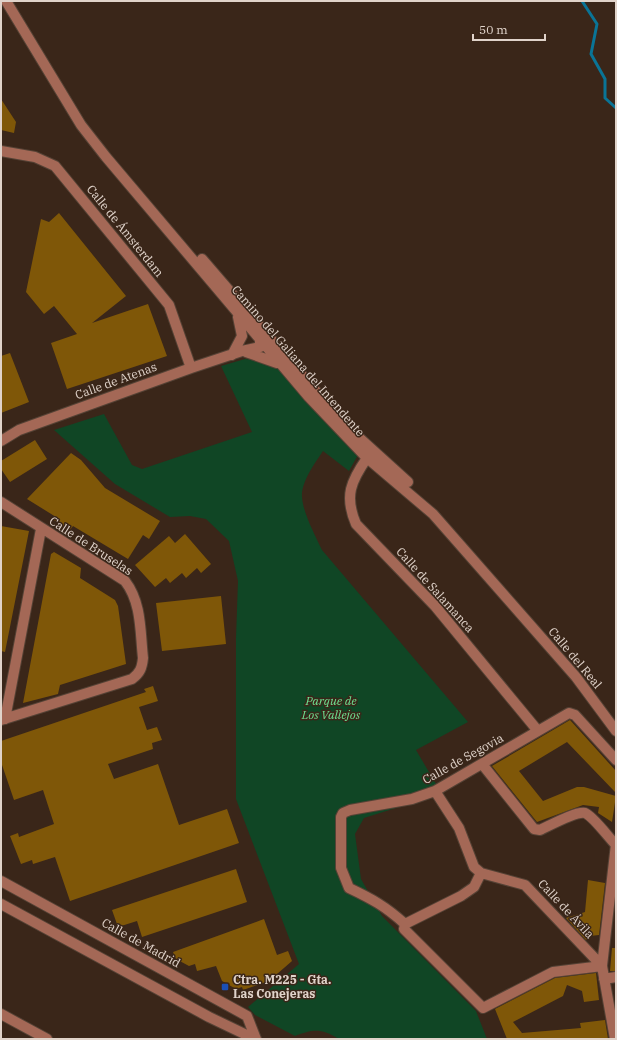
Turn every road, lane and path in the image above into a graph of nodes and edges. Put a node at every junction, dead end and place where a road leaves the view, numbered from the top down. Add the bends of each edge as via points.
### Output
1 (6, 1) edge
2 (60, 88) junction
3 (1, 151) edge
4 (236, 312) junction
5 (251, 317) junction
6 (261, 341) junction
7 (237, 353) junction
8 (282, 366) junction
9 (191, 368) junction
10 (344, 424) junction
11 (1, 441) edge
12 (367, 458) junction
13 (1, 502) edge
14 (41, 529) junction
15 (512, 603) junction
16 (3, 719) edge
17 (538, 731) junction
18 (616, 731) edge
19 (616, 760) edge
20 (482, 764) junction
21 (435, 791) junction
22 (616, 844) edge
23 (481, 873) junction
24 (1, 881) edge
25 (1, 904) edge
26 (405, 924) junction
27 (602, 966) junction
28 (616, 977) edge
29 (604, 980) junction
30 (1, 1014) edge
31 (209, 1017) junction
32 (35, 1036) edge
33 (47, 1039) edge
34 (244, 1039) edge
35 (255, 1039) edge
36 (616, 1039) edge

1 - 2 street, Camino del Galiana del Intendente
2 - 4 street, Camino del Galiana del Intendente via 81,125
2 - 5 street, Camino del Galiana del Intendente via 92,132
3 - 9 street, Calle de Ámsterdam via 35,157 55,166 169,305
4 - 6 street, Camino del Galiana del Intendente
4 - 7 street via 242,336
5 - 6 street
5 - 10 street, Camino del Galiana del Intendente
6 - 7 street, Calle de Atenas via 256,341
6 - 8 street, Camino del Galiana del Intendente
6 - 10 street via 268,344 327,412
7 - 8 street via 261,356
7 - 9 street, Calle de Atenas
8 - 12 street, Camino del Galiana del Intendente
9 - 11 street, Calle de Atenas via 19,430
10 - 15 street, Camino del Galiana del Intendente via 437,511
12 - 15 street, Camino del Galiana del Intendente via 433,514
12 - 17 street, Calle de Salamanca via 355,476 349,500 356,524 435,606
13 - 14 street, Calle de Bruselas
14 - 16 street
14 - 16 street, Calle de Bruselas via 125,581 137,602 142,666 139,674 132,679
15 - 18 street, Calle del Real via 576,677
17 - 19 street, Calle de Segovia via 569,713 575,715
17 - 20 street, Calle de Segovia
20 - 21 street, Calle de Segovia
20 - 22 street via 534,829 540,830 584,813
21 - 23 street via 459,828 474,867
21 - 26 street, Calle de Segovia via 412,799 350,810 341,817 341,868 345,882 349,888 389,909
22 - 27 street
23 - 26 street via 474,887
23 - 27 street, Calle de Ávila via 525,885
24 - 35 street, Calle de Madrid via 247,1016
25 - 31 street, Calle de Madrid
26 - 27 street via 404,929 483,1008 553,972
27 - 29 street
28 - 29 street
29 - 36 street
30 - 32 street
31 - 34 street, Calle de Madrid
31 - 35 street, Calle de Madrid
32 - 33 street

